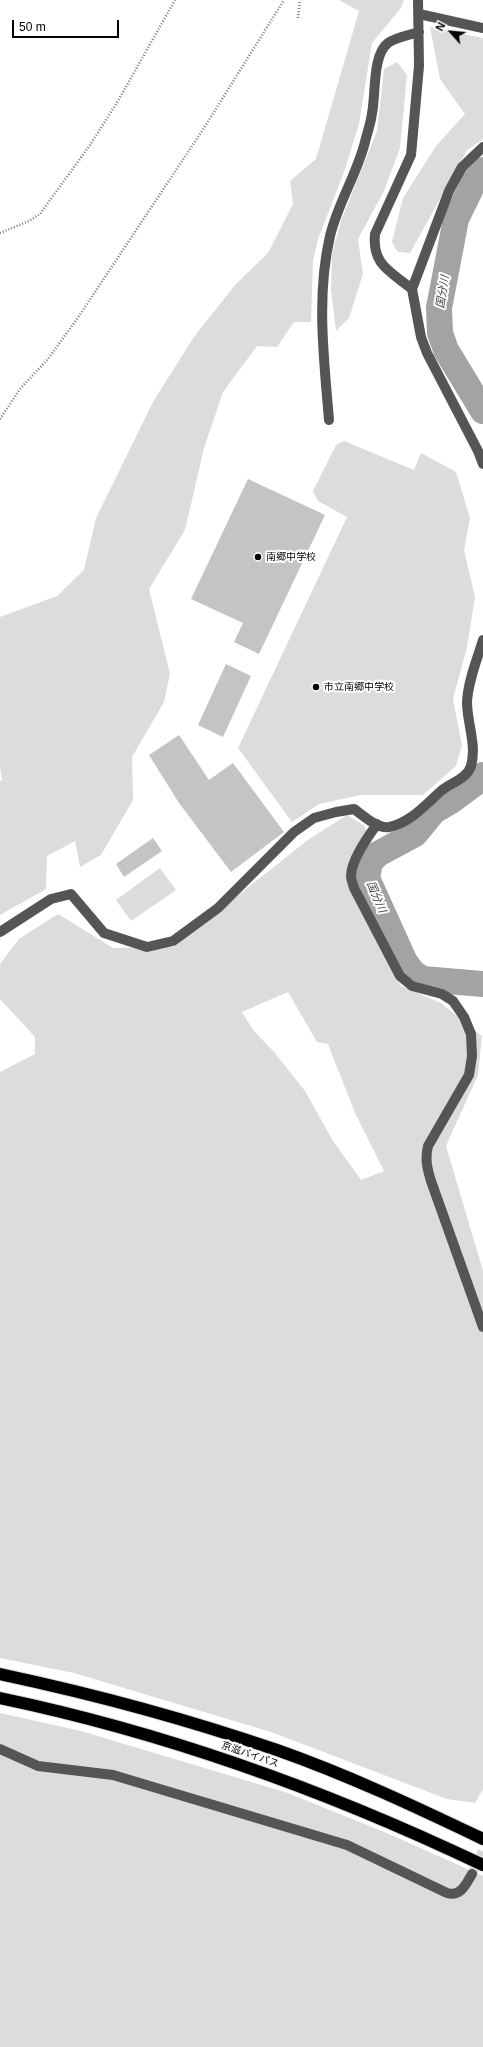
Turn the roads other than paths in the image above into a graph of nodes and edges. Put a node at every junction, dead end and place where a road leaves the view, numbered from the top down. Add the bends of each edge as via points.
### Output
1 (418, 0) edge
2 (419, 14) junction
3 (483, 28) edge
4 (419, 32) junction
5 (483, 147) edge
6 (412, 289) junction
7 (330, 420) dead end
8 (483, 464) edge
9 (483, 640) edge
10 (377, 824) junction
11 (0, 932) edge
12 (483, 1327) edge
13 (0, 1674) edge
14 (0, 1698) edge
15 (0, 1749) edge
16 (483, 1839) edge
17 (483, 1864) edge
18 (472, 1874) tunnel mouth

1 - 2 street
2 - 3 street
2 - 4 street
4 - 6 street via 419,66 411,155 376,234 374,247 377,257 384,266
4 - 7 street via 387,44 379,56 373,112 364,146 330,235 323,274 324,352
5 - 6 street via 462,167 449,191
6 - 8 street via 420,337
9 - 10 street via 469,684 467,703 473,746 471,766 467,774 441,791 408,820 388,827
10 - 11 street via 354,809 314,818 294,832 218,908 173,941 146,947 104,933 71,894 51,899
10 - 12 street via 364,842 356,860 351,875 354,888 400,976 412,986 442,994 453,1001 471,1034 472,1056 469,1076 428,1146 426,1155 431,1181
13 - 16 highway, 京滋バイパス via 176,1718 278,1751 363,1785
14 - 17 highway, 京滋バイパス via 168,1740 269,1774 354,1806
15 - 18 street via 38,1766 113,1775 348,1845 452,1895 461,1890

